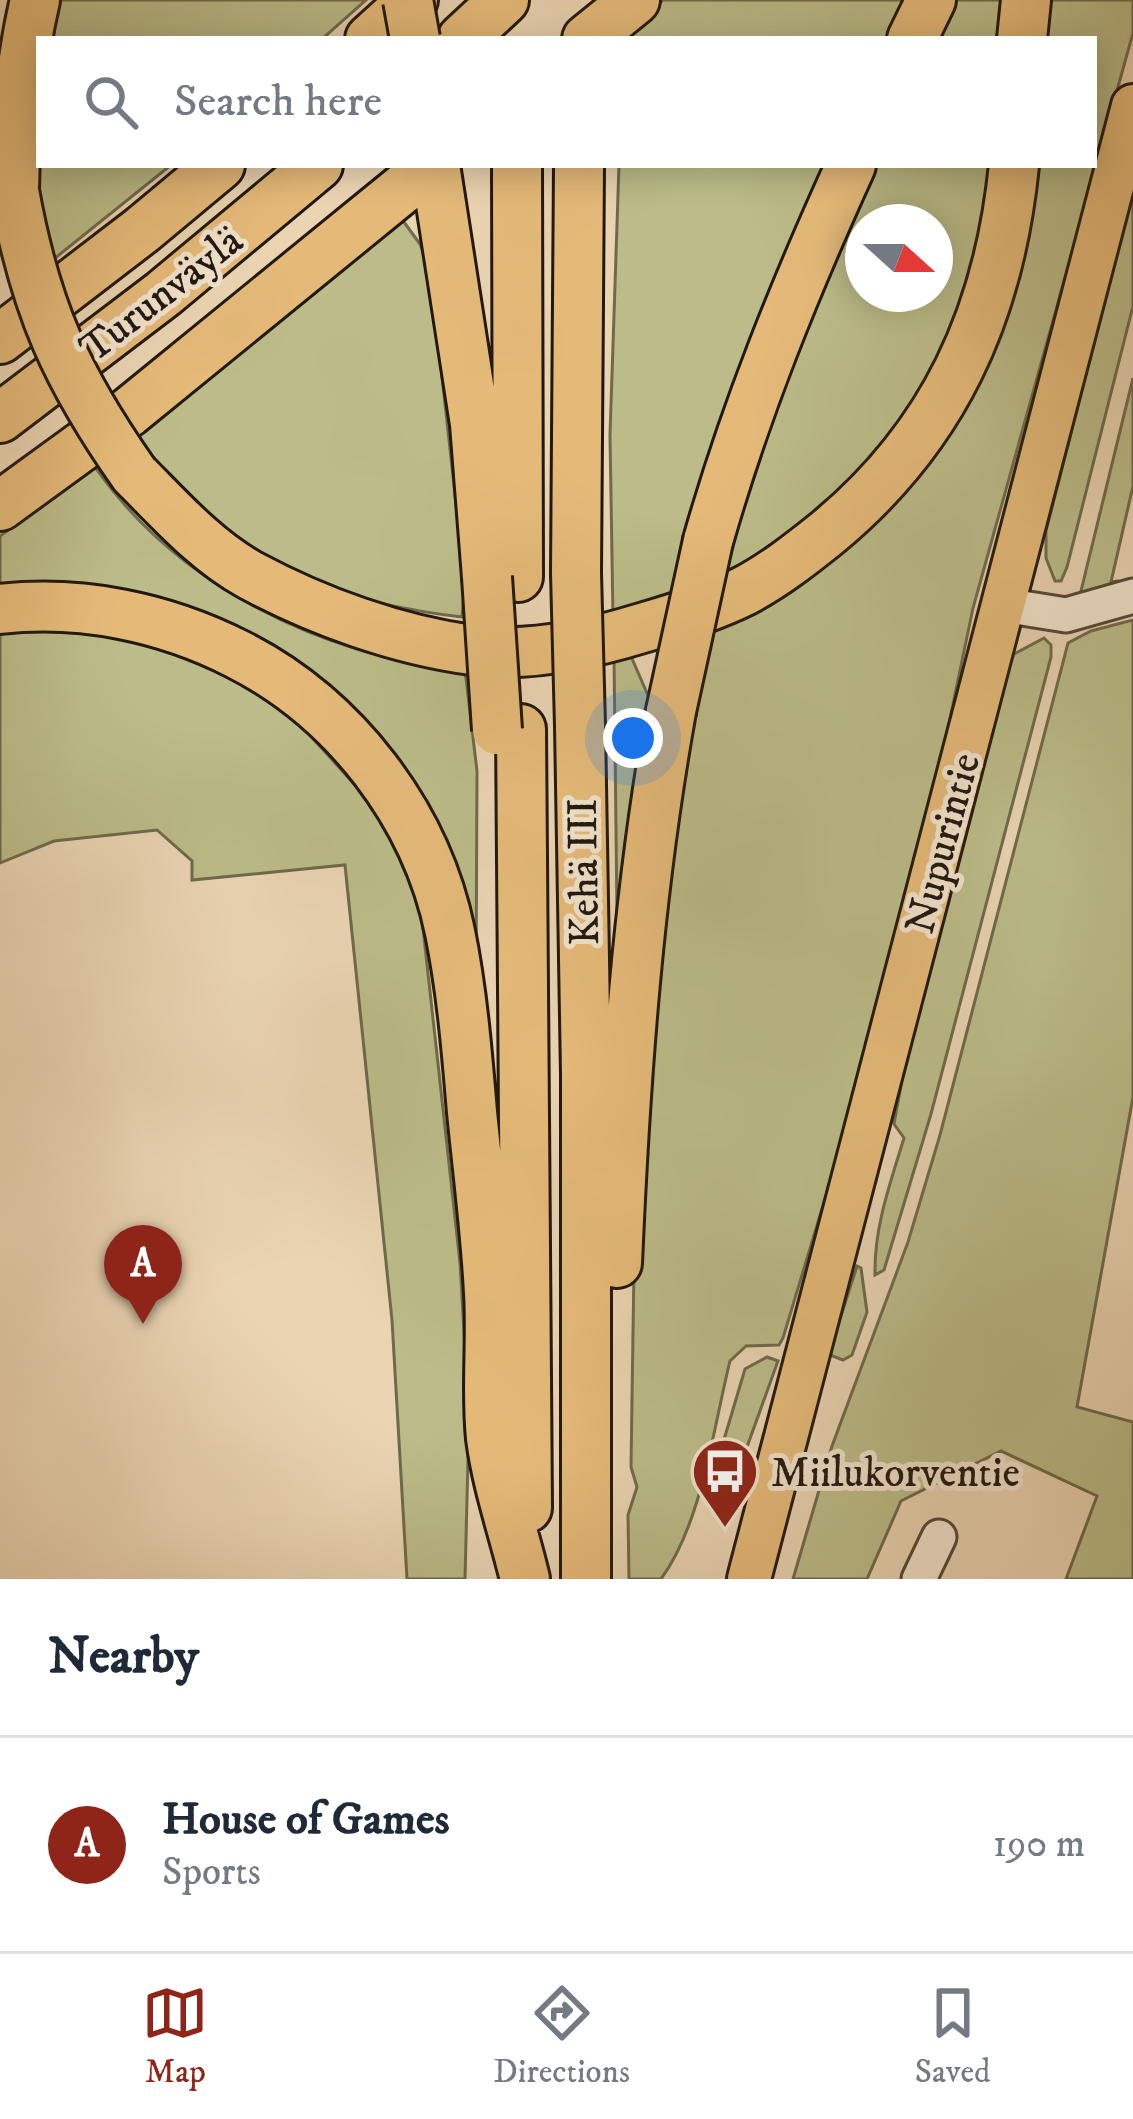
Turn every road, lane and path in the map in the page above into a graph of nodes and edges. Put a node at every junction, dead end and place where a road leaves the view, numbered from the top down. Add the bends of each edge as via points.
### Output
1 (35, 0) edge
2 (411, 0) edge
3 (505, 0) edge
4 (520, 0) edge
5 (585, 0) edge
6 (635, 0) edge
7 (931, 0) edge
8 (1026, 0) edge
9 (373, 36) edge
10 (415, 36) edge
11 (465, 36) edge
12 (520, 36) edge
13 (585, 36) edge
14 (589, 36) edge
15 (913, 36) edge
16 (1022, 36) edge
17 (1133, 106) edge
18 (216, 168) edge
19 (314, 168) edge
20 (430, 168) edge
21 (435, 168) edge
22 (579, 168) edge
23 (849, 168) edge
24 (1014, 168) edge
25 (516, 187) edge
26 (0, 339) edge
27 (0, 418) edge
28 (0, 506) edge
29 (502, 577) junction
30 (1133, 596) edge
31 (1004, 605) junction
32 (0, 609) edge
33 (588, 1479) junction
34 (939, 1537) dead end
35 (526, 1579) edge
36 (586, 1579) edge
37 (749, 1579) edge
38 (919, 1579) edge

1 - 24 highway, bridge via 16,116 14,191 34,285 68,373 134,474 247,573 308,602 476,651 549,649 697,612 748,589 841,522 900,461 963,365 1000,260
2 - 9 highway
2 - 10 highway, bridge
3 - 11 highway
4 - 12 highway
5 - 13 highway
6 - 14 highway
7 - 15 highway
8 - 16 highway
17 - 31 main road, Nupurintie
18 - 26 highway, Turunväylä
19 - 27 highway, Turunväylä
20 - 28 highway
21 - 29 highway
22 - 33 highway, Kehä III, bridge
23 - 33 highway, bridge via 788,304 727,474 671,711 638,936 610,1427
25 - 29 highway, Kehä III
29 - 35 highway, Kehä III via 523,941
30 - 31 street via 1066,615
31 - 37 main road, Nupurintie
32 - 35 highway via 116,613 223,646 328,716 404,813 450,930 489,1294 491,1438
33 - 36 highway, Kehä III
34 - 38 street

